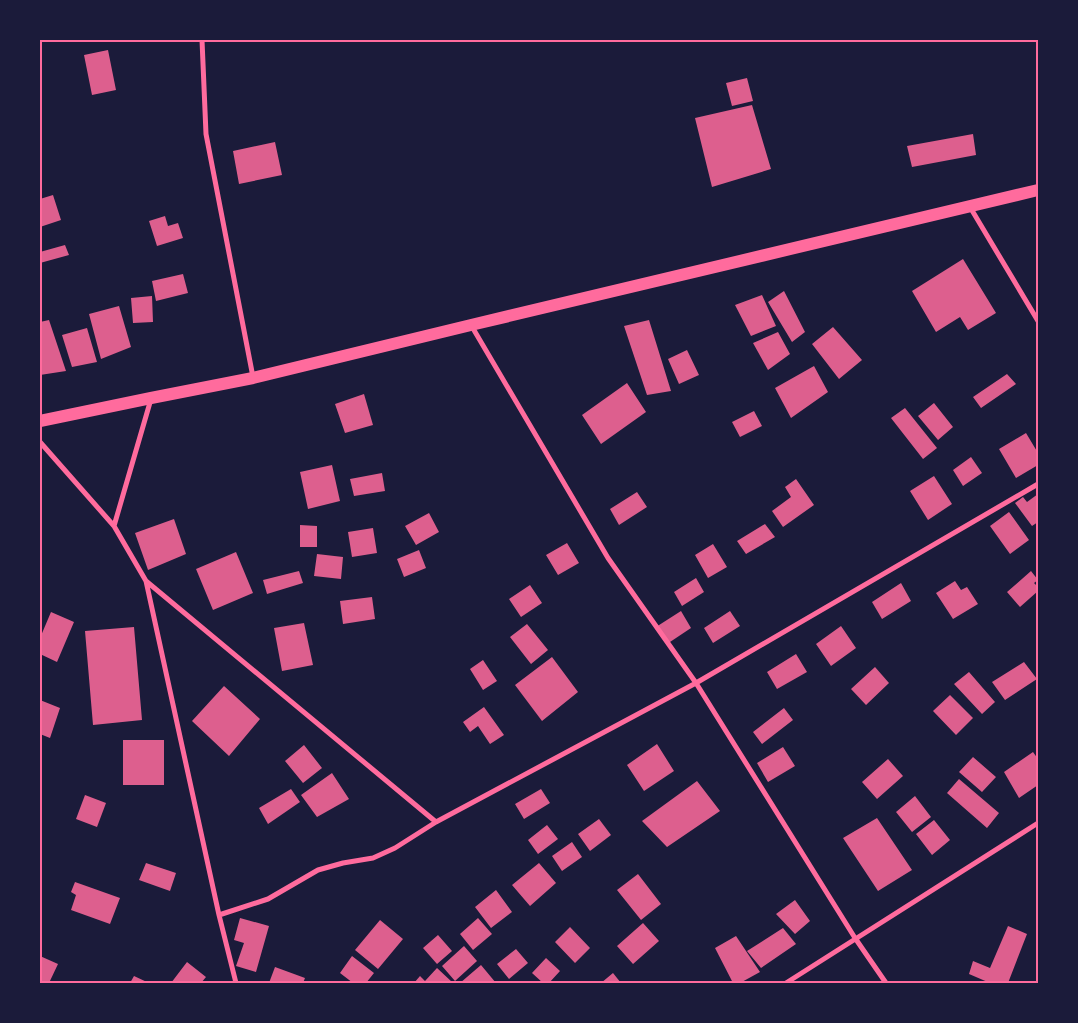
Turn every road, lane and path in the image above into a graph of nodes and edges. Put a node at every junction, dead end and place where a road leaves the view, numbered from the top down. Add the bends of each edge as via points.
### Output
1 (202, 40) edge
2 (1038, 190) edge
3 (970, 206) junction
4 (1038, 321) edge
5 (471, 325) junction
6 (253, 378) junction
7 (151, 398) junction
8 (40, 421) edge
9 (40, 442) edge
10 (1038, 484) edge
11 (114, 526) junction
12 (146, 581) junction
13 (696, 683) junction
14 (436, 822) junction
15 (1038, 823) edge
16 (219, 915) junction
17 (854, 938) junction
18 (236, 983) edge
19 (786, 983) edge
20 (886, 983) edge

1 - 6 street via 206,134
2 - 3 main road
3 - 4 street
3 - 5 main road
5 - 6 main road
5 - 13 street via 608,558
6 - 7 main road
7 - 8 main road
7 - 11 street
9 - 11 street
10 - 13 street
11 - 12 street
12 - 14 street
12 - 16 street
13 - 14 street
13 - 17 street
14 - 16 street via 373,858 318,870 268,899
15 - 17 street
16 - 18 street
17 - 19 street
17 - 20 street

